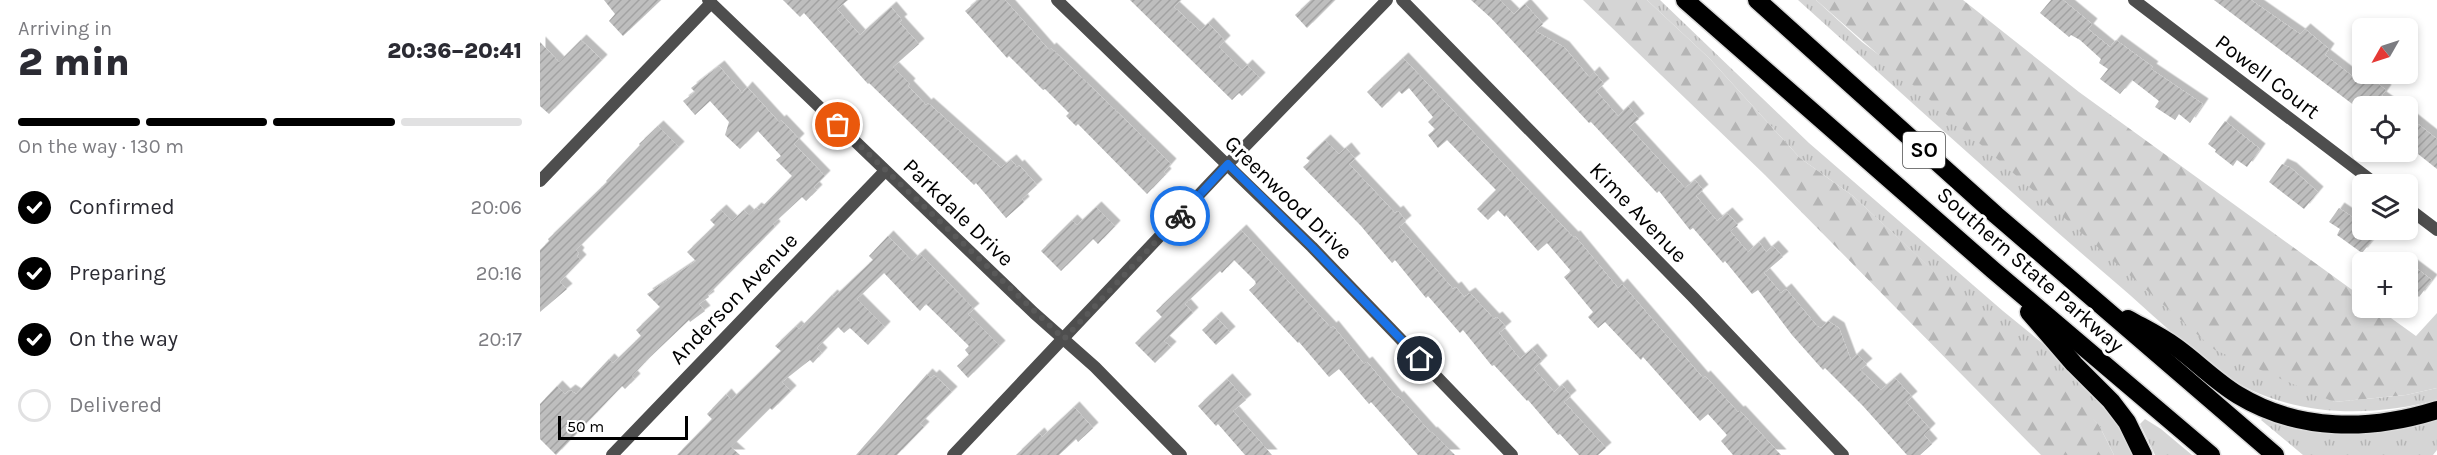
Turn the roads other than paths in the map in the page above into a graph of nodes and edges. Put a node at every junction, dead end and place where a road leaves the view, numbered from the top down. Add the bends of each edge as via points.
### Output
1 (1057, 0) edge
2 (1387, 0) edge
3 (1402, 0) edge
4 (1685, 0) edge
5 (1758, 0) edge
6 (2134, 0) edge
7 (709, 1) edge
8 (1228, 164) junction
9 (885, 171) junction
10 (2363, 174) edge
11 (540, 181) edge
12 (2418, 216) edge
13 (2437, 230) edge
14 (1993, 270) junction
15 (2092, 298) junction
16 (1064, 339) junction
17 (2437, 410) edge
18 (612, 455) edge
19 (953, 455) edge
20 (1181, 455) edge
21 (1512, 455) edge
22 (1843, 455) edge
23 (2143, 455) edge
24 (2211, 455) edge
25 (2275, 455) edge

1 - 8 street, Greenwood Drive
2 - 8 street
3 - 22 street, Kime Avenue
4 - 14 highway, Southern State Parkway / SO
5 - 15 highway, Southern State Parkway / SO
6 - 10 street, Powell Court
7 - 9 street, Parkdale Drive
7 - 11 street
8 - 16 street
8 - 21 street, Greenwood Drive
9 - 16 street, Parkdale Drive
9 - 18 street, Anderson Avenue
12 - 13 street
14 - 23 highway via 2111,401 2133,432
14 - 24 highway, Southern State Parkway / SO
15 - 17 highway via 2175,346 2237,394 2280,415 2353,426
15 - 25 highway, Southern State Parkway / SO
16 - 19 street
16 - 20 street, Parkdale Drive

